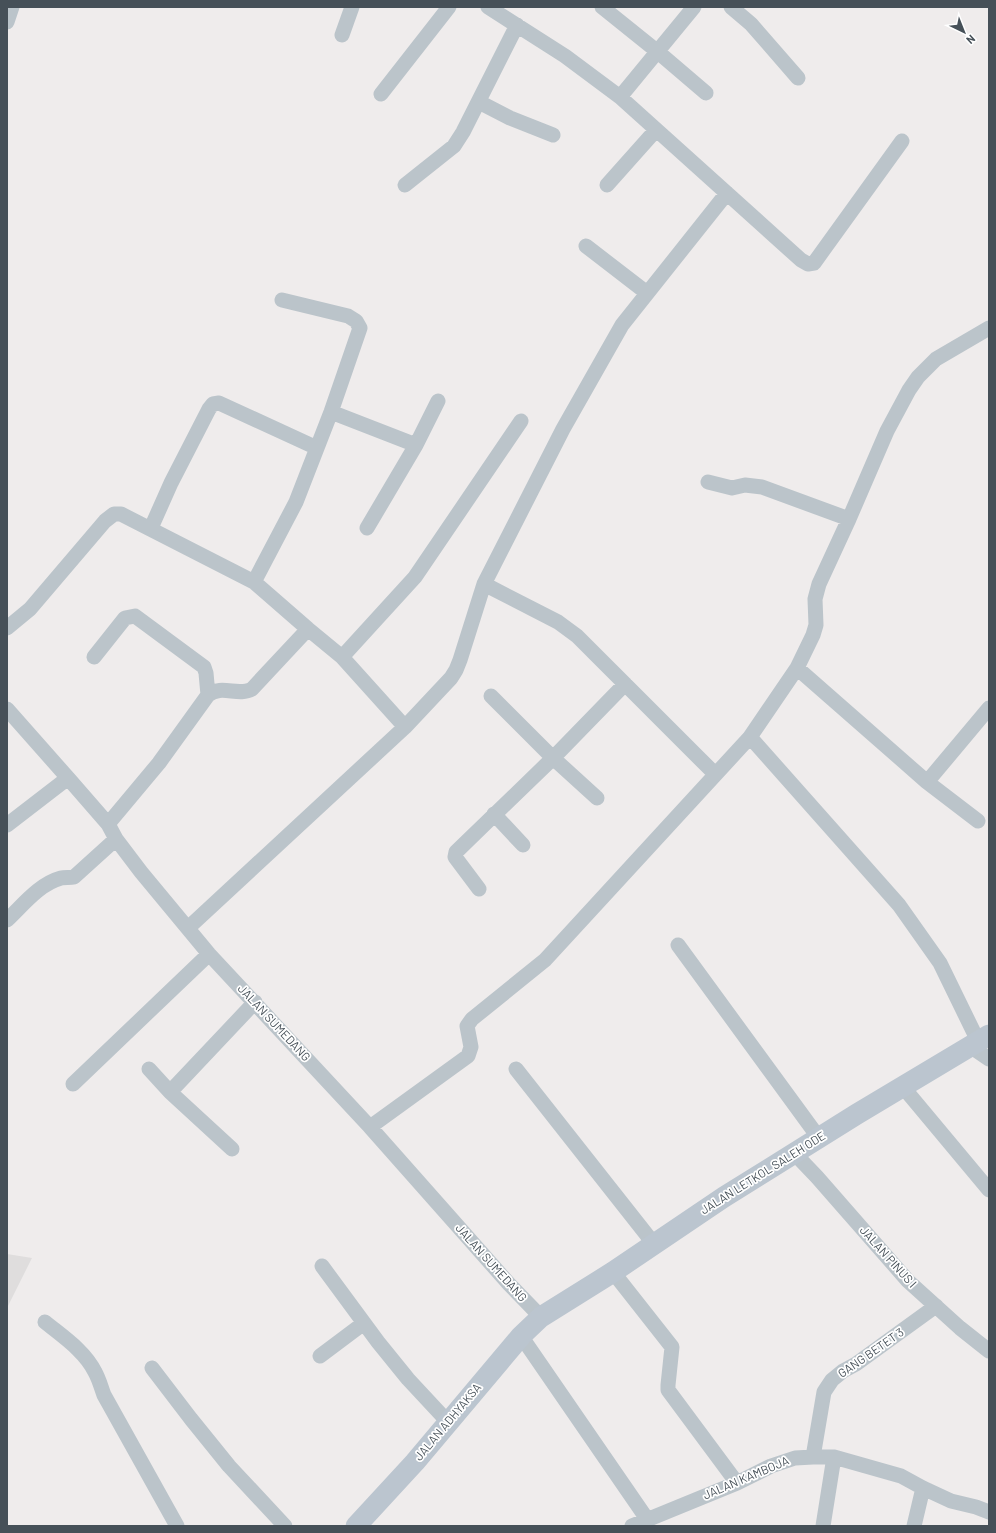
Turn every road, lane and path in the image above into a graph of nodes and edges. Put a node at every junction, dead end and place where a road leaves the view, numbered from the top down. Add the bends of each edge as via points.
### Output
1 (12, 7) edge
2 (352, 7) edge
3 (449, 7) edge
4 (488, 7) edge
5 (602, 7) edge
6 (694, 7) edge
7 (731, 7) edge
8 (7, 22) edge
9 (517, 25) junction
10 (342, 35) dead end
11 (658, 52) junction
12 (798, 78) dead end
13 (706, 93) dead end
14 (381, 94) dead end
15 (620, 97) junction
16 (479, 102) junction
17 (656, 130) junction
18 (553, 135) dead end
19 (902, 141) dead end
20 (405, 185) dead end
21 (607, 185) dead end
22 (727, 193) junction
23 (586, 246) dead end
24 (647, 293) junction
25 (282, 300) dead end
26 (989, 328) edge
27 (438, 401) dead end
28 (331, 412) junction
29 (521, 421) dead end
30 (416, 445) junction
31 (317, 448) junction
32 (708, 482) dead end
33 (849, 519) junction
34 (152, 528) junction
35 (367, 528) dead end
36 (254, 582) junction
37 (484, 584) junction
38 (7, 628) edge
39 (308, 629) junction
40 (94, 657) dead end
41 (342, 657) junction
42 (797, 668) junction
43 (625, 684) junction
44 (208, 695) junction
45 (491, 696) dead end
46 (989, 708) edge
47 (7, 709) edge
48 (405, 727) junction
49 (750, 737) junction
50 (553, 758) junction
51 (715, 774) junction
52 (68, 778) junction
53 (927, 782) junction
54 (597, 798) dead end
55 (494, 814) junction
56 (978, 821) dead end
57 (108, 824) junction
58 (7, 825) edge
59 (116, 839) junction
60 (523, 845) dead end
61 (479, 889) dead end
62 (7, 920) edge
63 (188, 928) junction
64 (678, 945) dead end
65 (210, 954) junction
66 (255, 1002) junction
67 (979, 1041) edge
68 (989, 1059) edge
69 (149, 1069) dead end
70 (516, 1069) dead end
71 (73, 1084) dead end
72 (903, 1087) junction
73 (170, 1092) junction
74 (370, 1127) junction
75 (820, 1138) junction
76 (232, 1149) dead end
77 (794, 1154) junction
78 (989, 1190) edge
79 (654, 1244) junction
80 (322, 1266) dead end
81 (613, 1272) junction
82 (936, 1306) junction
83 (541, 1317) junction
84 (45, 1322) dead end
85 (364, 1323) junction
86 (520, 1336) junction
87 (989, 1351) edge
88 (320, 1356) dead end
89 (152, 1368) dead end
90 (448, 1422) junction
91 (813, 1457) junction
92 (834, 1457) junction
93 (737, 1483) junction
94 (923, 1488) junction
95 (982, 1509) edge
96 (655, 1520) edge
97 (178, 1526) edge
98 (285, 1526) edge
99 (356, 1526) edge
100 (632, 1526) edge
101 (823, 1526) edge
102 (914, 1526) edge

1 - 8 street
2 - 10 street
3 - 14 street
4 - 9 street
5 - 11 street
6 - 11 street
7 - 12 street via 751,24
9 - 15 street via 565,56
9 - 16 street
11 - 13 street
11 - 15 street
15 - 17 street
16 - 18 street
16 - 20 street via 454,146
17 - 21 street
17 - 22 street
19 - 22 street via 814,263 808,264 801,260
22 - 24 street
23 - 24 street
24 - 37 street via 622,325 563,429
25 - 28 street via 348,316 356,321 360,328
26 - 33 street via 936,359 918,377 887,431
27 - 30 street
28 - 30 street
28 - 31 street
29 - 41 street via 415,577
30 - 35 street
31 - 34 street via 219,403 213,404 171,483
31 - 36 street via 296,502
32 - 33 street via 732,488 746,485 762,486
33 - 42 street via 819,584 815,599 816,625
34 - 36 street
34 - 38 street via 121,514 114,514 30,609
36 - 39 street
37 - 43 street via 558,622 577,636
37 - 48 street via 456,670
39 - 41 street
39 - 44 street via 252,689 242,692 218,690
40 - 44 street via 125,618 135,616 204,667
41 - 48 street
42 - 49 street
42 - 53 street
43 - 50 street
43 - 51 street
44 - 57 street via 159,763
45 - 50 street
46 - 53 street
47 - 52 street, JALAN SUMEDANG
48 - 63 street
49 - 51 street
49 - 67 street via 899,905 940,963
50 - 54 street
50 - 55 street
51 - 74 street via 545,960 472,1019 467,1026 471,1047 468,1056
52 - 57 street, JALAN SUMEDANG
52 - 58 street
53 - 56 street
55 - 60 street
55 - 61 street via 456,852 455,857
57 - 59 street, JALAN SUMEDANG
59 - 62 street via 74,878 62,878 47,884
59 - 63 street, JALAN SUMEDANG
63 - 65 street, JALAN SUMEDANG
64 - 75 street
65 - 66 street, JALAN SUMEDANG
65 - 71 street
66 - 73 street
66 - 74 street, JALAN SUMEDANG
67 - 68 street
67 - 72 street, JALAN LETKOL SALEH ODE
69 - 73 street
70 - 79 street
72 - 75 street, JALAN LETKOL SALEH ODE
72 - 78 street
73 - 76 street
74 - 83 street, JALAN SUMEDANG
75 - 77 street, JALAN LETKOL SALEH ODE
77 - 79 street, JALAN LETKOL SALEH ODE
77 - 82 street, JALAN PINUS I via 908,1281
79 - 81 street, JALAN LETKOL SALEH ODE
80 - 85 street
81 - 83 street, JALAN LETKOL SALEH ODE
81 - 93 street via 672,1347 668,1390
82 - 87 street, JALAN PINUS I
82 - 91 street, GANG BETET 3 via 832,1380 824,1392
83 - 86 street, JALAN ADHYAKSA
84 - 97 street via 79,1351 96,1372 104,1395
85 - 88 street
85 - 90 street via 408,1379
86 - 90 street, JALAN ADHYAKSA
86 - 96 street
89 - 98 street via 229,1466
90 - 99 street, JALAN ADHYAKSA
91 - 92 street, JALAN KAMBOJA
91 - 93 street, JALAN KAMBOJA via 795,1458 777,1464
92 - 94 street, JALAN KAMBOJA via 901,1476
92 - 101 street
93 - 96 street, JALAN KAMBOJA
94 - 95 street, JALAN KAMBOJA via 951,1501
94 - 102 street
96 - 100 street, JALAN KAMBOJA

